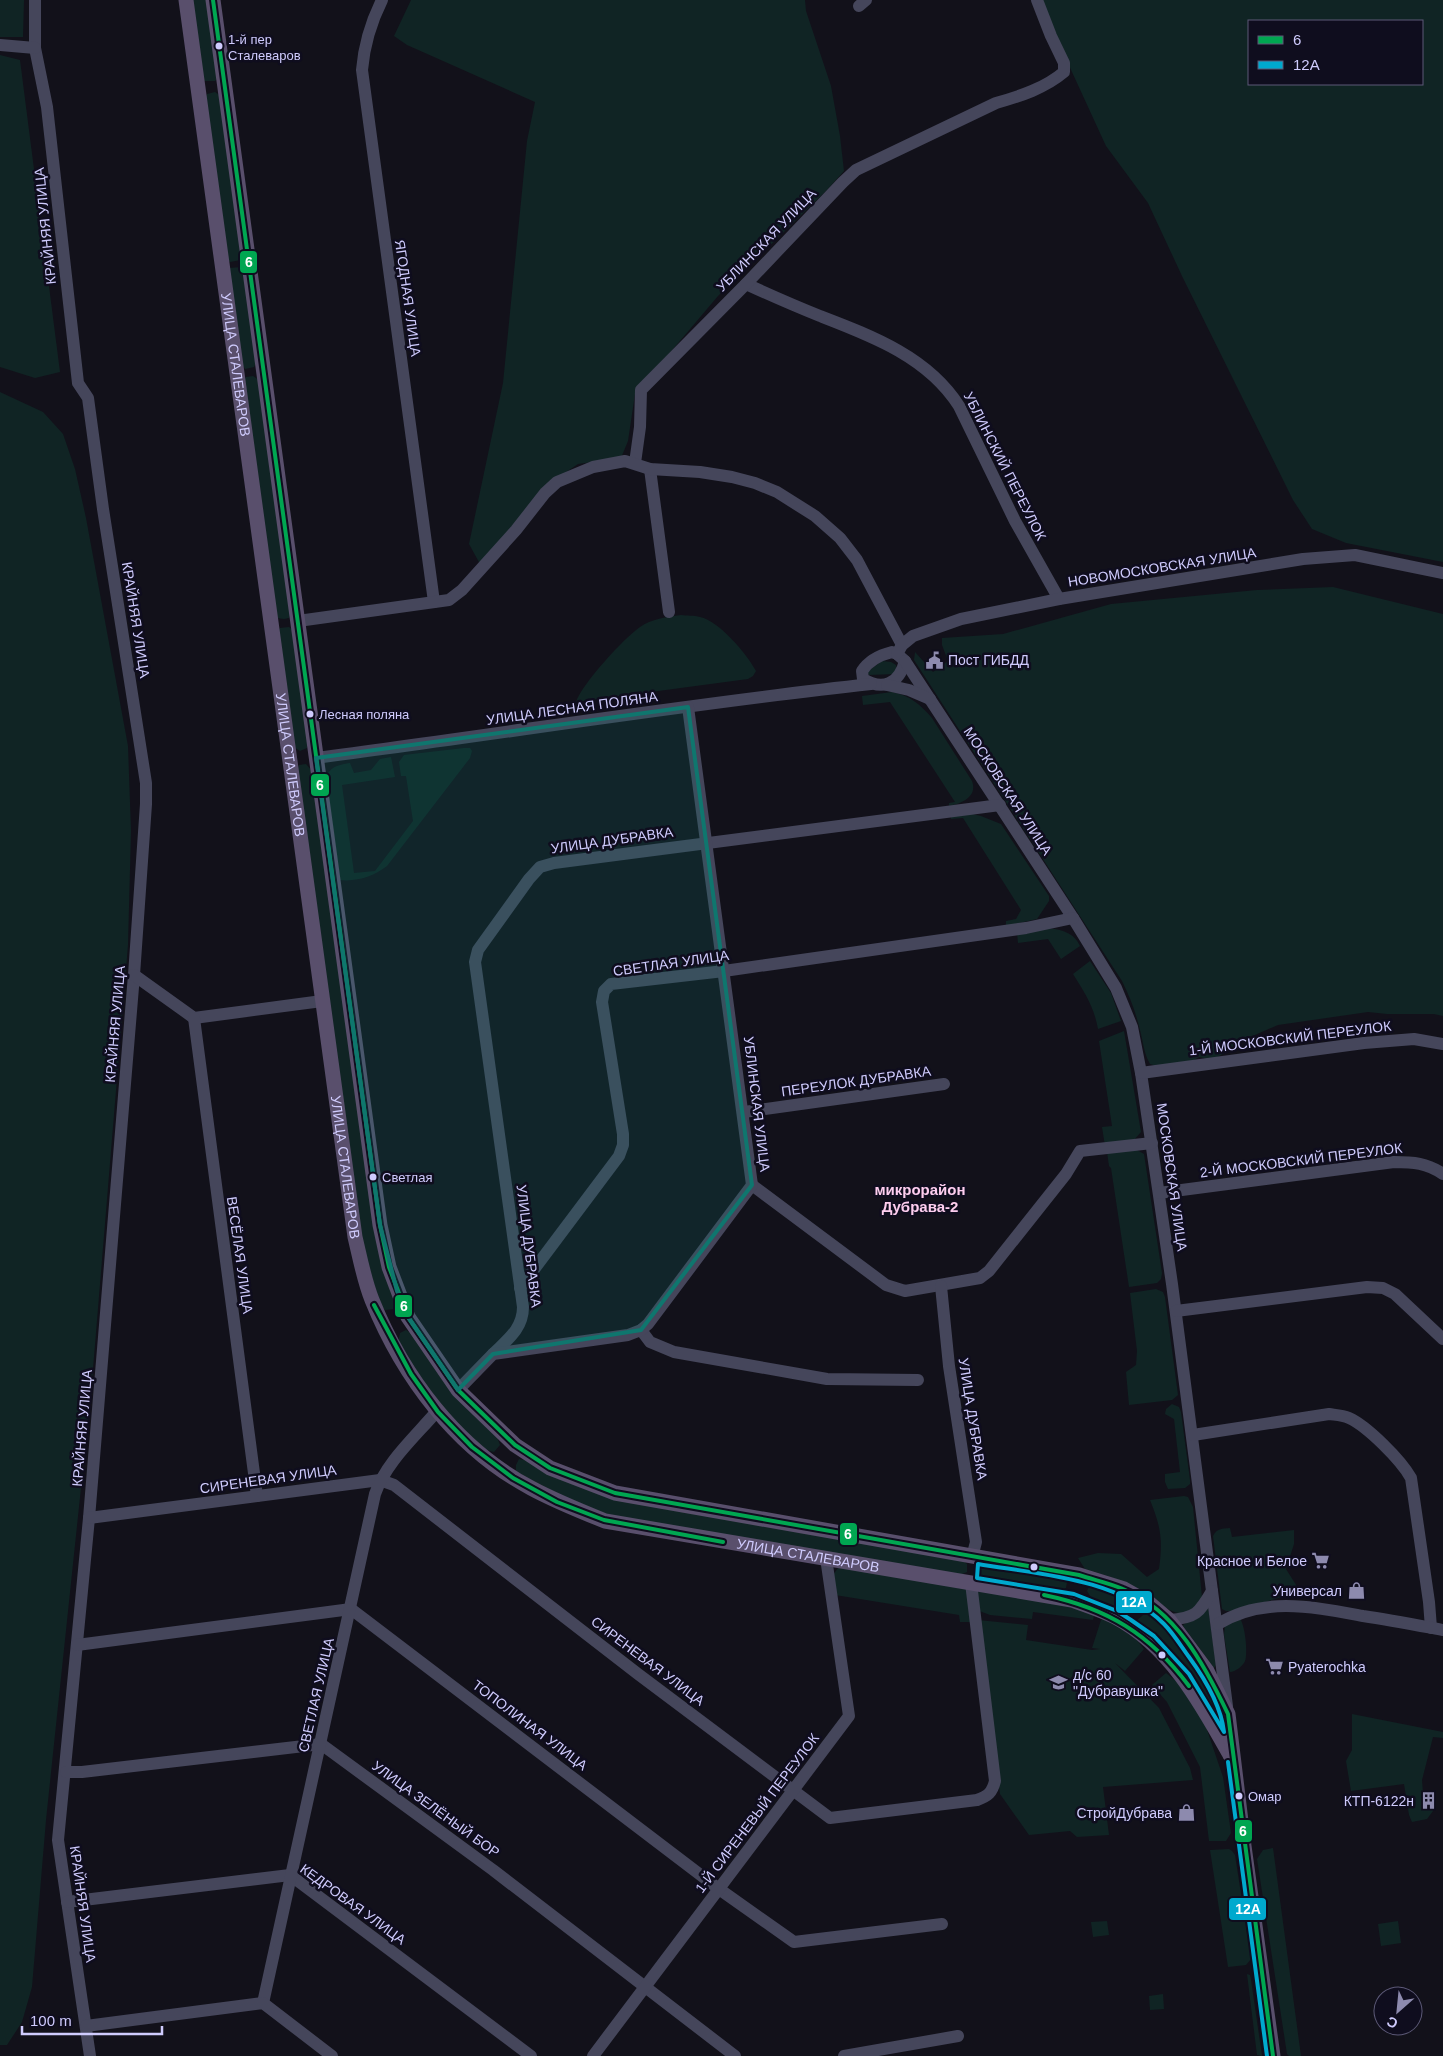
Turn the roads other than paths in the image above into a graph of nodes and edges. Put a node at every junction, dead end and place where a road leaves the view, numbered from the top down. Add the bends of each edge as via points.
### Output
1 (35, 0) edge
2 (186, 0) edge
3 (213, 0) edge
4 (382, 0) edge
5 (1037, 0) edge
6 (0, 45) edge
7 (35, 48) junction
8 (224, 86) junction
9 (198, 90) junction
10 (249, 262) junction
11 (222, 265) junction
12 (746, 284) junction
13 (634, 463) junction
14 (650, 468) junction
15 (1443, 573) edge
16 (1060, 599) junction
17 (434, 602) junction
18 (669, 612) dead end
19 (298, 621) junction
20 (270, 624) junction
21 (901, 653) junction
22 (862, 671) junction
23 (871, 684) junction
24 (887, 685) junction
25 (833, 688) junction
26 (930, 699) junction
27 (688, 707) junction
28 (316, 758) junction
29 (289, 760) junction
30 (1000, 805) junction
31 (706, 842) junction
32 (1073, 918) junction
33 (724, 971) junction
34 (134, 975) junction
35 (322, 1001) junction
36 (194, 1018) junction
37 (1443, 1044) edge
38 (1141, 1073) junction
39 (944, 1084) dead end
40 (744, 1112) junction
41 (1152, 1143) junction
42 (1443, 1174) edge
43 (752, 1185) junction
44 (1159, 1193) junction
45 (940, 1286) junction
46 (520, 1288) junction
47 (1176, 1311) junction
48 (408, 1317) junction
49 (385, 1328) junction
50 (641, 1330) junction
51 (1443, 1339) edge
52 (493, 1354) junction
53 (918, 1380) dead end
54 (458, 1390) junction
55 (437, 1412) junction
56 (1193, 1434) junction
57 (515, 1445) junction
58 (498, 1467) junction
59 (380, 1480) junction
60 (257, 1496) junction
61 (90, 1518) junction
62 (972, 1557) junction
63 (826, 1558) junction
64 (1079, 1574) junction
65 (971, 1582) junction
66 (1212, 1591) junction
67 (1072, 1600) junction
68 (351, 1609) junction
69 (1169, 1620) junction
70 (1218, 1624) junction
71 (1437, 1629) edge
72 (77, 1645) junction
73 (1228, 1714) junction
74 (321, 1744) junction
75 (1234, 1761) junction
76 (66, 1772) junction
77 (793, 1790) junction
78 (290, 1874) junction
79 (719, 1889) junction
80 (66, 1902) junction
81 (942, 1924) dead end
82 (644, 1987) junction
83 (263, 2003) junction
84 (86, 2026) junction
85 (958, 2036) dead end
86 (90, 2056) edge
87 (332, 2056) edge
88 (531, 2056) edge
89 (593, 2056) edge
90 (735, 2056) edge
91 (844, 2056) edge
92 (1273, 2056) edge

1 - 7 street, КРАЙНЯЯ УЛИЦА
2 - 9 main road, УЛИЦА СТАЛЕВАРОВ
3 - 8 main road, УЛИЦА СТАЛЕВАРОВ
4 - 17 street, ЯГОДНАЯ УЛИЦА via 364,52 362,70
5 - 12 street, УБЛИНСКАЯ УЛИЦА via 1064,63 1064,72 1051,83 996,103 856,170
6 - 7 street
7 - 34 street, КРАЙНЯЯ УЛИЦА via 47,107 78,383 88,398 146,783
8 - 9 main road
8 - 10 main road, УЛИЦА СТАЛЕВАРОВ
9 - 11 main road, УЛИЦА СТАЛЕВАРОВ
10 - 11 main road
10 - 19 main road, УЛИЦА СТАЛЕВАРОВ
11 - 20 main road, УЛИЦА СТАЛЕВАРОВ
12 - 13 street, УБЛИНСКАЯ УЛИЦА via 641,390 640,427
12 - 16 street, УБЛИНСКИЙ ПЕРЕУЛОК via 878,338 917,362 952,394 1015,521
13 - 14 street, МОСКОВСКАЯ УЛИЦА
13 - 17 street, МОСКОВСКАЯ УЛИЦА via 625,461 593,467 557,482 462,590 449,600
14 - 18 street
14 - 21 street, МОСКОВСКАЯ УЛИЦА via 700,472 755,483 777,492 815,516 840,538 857,560
15 - 16 street, НОВОМОСКОВСКАЯ УЛИЦА via 1355,555 1302,559
16 - 21 street, НОВОМОСКОВСКАЯ УЛИЦА via 961,618 913,636
17 - 19 street, МОСКОВСКАЯ УЛИЦА
19 - 20 main road
19 - 28 main road, УЛИЦА СТАЛЕВАРОВ
20 - 29 main road, УЛИЦА СТАЛЕВАРОВ
21 - 22 street, УЛИЦА ЛЕСНАЯ ПОЛЯНА via 892,652 873,659
21 - 24 street via 898,676
21 - 26 street, МОСКОВСКАЯ УЛИЦА
22 - 23 street via 863,679
22 - 25 street, УЛИЦА ЛЕСНАЯ ПОЛЯНА
23 - 24 street, УЛИЦА ЛЕСНАЯ ПОЛЯНА
23 - 25 street, УЛИЦА ЛЕСНАЯ ПОЛЯНА
24 - 26 street
25 - 27 street, УЛИЦА ЛЕСНАЯ ПОЛЯНА
26 - 30 street, МОСКОВСКАЯ УЛИЦА
27 - 28 street, УЛИЦА ЛЕСНАЯ ПОЛЯНА
27 - 31 street, УБЛИНСКАЯ УЛИЦА
28 - 29 main road
28 - 48 main road, УЛИЦА СТАЛЕВАРОВ via 380,1225 389,1267
29 - 35 main road, УЛИЦА СТАЛЕВАРОВ
30 - 31 street, УЛИЦА ДУБРАВКА
30 - 32 street, МОСКОВСКАЯ УЛИЦА
31 - 33 street, УБЛИНСКАЯ УЛИЦА
31 - 46 street, УЛИЦА ДУБРАВКА via 540,867 478,950 475,962
32 - 33 street, СВЕТЛАЯ УЛИЦА
32 - 38 street, МОСКОВСКАЯ УЛИЦА via 1116,988 1132,1027
33 - 40 street, УБЛИНСКАЯ УЛИЦА
33 - 46 street, СВЕТЛАЯ УЛИЦА via 611,984 604,991 602,1002 623,1145 619,1156
34 - 36 street
34 - 61 street, КРАЙНЯЯ УЛИЦА
35 - 36 street
35 - 49 main road, УЛИЦА СТАЛЕВАРОВ via 355,1238 371,1299
36 - 60 street, ВЕСЁЛАЯ УЛИЦА
37 - 38 street, 1-Й МОСКОВСКИЙ ПЕРЕУЛОК via 1414,1040 1364,1043
38 - 41 street, МОСКОВСКАЯ УЛИЦА
39 - 40 street, ПЕРЕУЛОК ДУБРАВКА
40 - 43 street, УБЛИНСКАЯ УЛИЦА
41 - 44 street, МОСКОВСКАЯ УЛИЦА
41 - 45 street via 1080,1151 1066,1174 989,1271 980,1278
42 - 44 street, 2-Й МОСКОВСКИЙ ПЕРЕУЛОК via 1418,1162 1394,1162
43 - 45 street via 886,1285 905,1291
43 - 50 street, УБЛИНСКАЯ УЛИЦА
44 - 47 street, МОСКОВСКАЯ УЛИЦА
45 - 62 street, УЛИЦА ДУБРАВКА via 976,1542
46 - 52 street, УЛИЦА ДУБРАВКА via 523,1318 519,1327
47 - 51 street via 1367,1287 1383,1288 1395,1294
47 - 56 street, МОСКОВСКАЯ УЛИЦА
48 - 49 main road
48 - 54 main road, УЛИЦА СТАЛЕВАРОВ
49 - 55 main road, УЛИЦА СТАЛЕВАРОВ
50 - 52 street via 628,1335
50 - 53 street via 650,1342 674,1352 828,1379
52 - 54 street
54 - 57 main road, УЛИЦА СТАЛЕВАРОВ
55 - 58 main road, УЛИЦА СТАЛЕВАРОВ via 463,1439
55 - 59 street, СВЕТЛАЯ УЛИЦА
56 - 66 street, МОСКОВСКАЯ УЛИЦА
56 - 71 street via 1329,1414 1350,1418 1403,1464 1412,1478 1427,1584
57 - 58 main road
57 - 62 main road, УЛИЦА СТАЛЕВАРОВ via 550,1468 615,1493
58 - 63 main road, УЛИЦА СТАЛЕВАРОВ via 538,1492 605,1521
59 - 60 street, СИРЕНЕВАЯ УЛИЦА
59 - 68 street, СВЕТЛАЯ УЛИЦА
59 - 77 street, СИРЕНЕВАЯ УЛИЦА via 394,1485
60 - 61 street, СИРЕНЕВАЯ УЛИЦА
61 - 72 street, КРАЙНЯЯ УЛИЦА
62 - 64 main road, УЛИЦА СТАЛЕВАРОВ
62 - 65 main road
63 - 65 main road, УЛИЦА СТАЛЕВАРОВ
63 - 77 street, 1-Й СИРЕНЕВЫЙ ПЕРЕУЛОК via 849,1716
64 - 67 main road
64 - 69 main road, УЛИЦА СТАЛЕВАРОВ via 1124,1589 1149,1603
65 - 67 main road, УЛИЦА СТАЛЕВАРОВ
65 - 77 street, СИРЕНЕВАЯ УЛИЦА via 995,1781 987,1797 830,1818
66 - 69 street via 1195,1615
66 - 70 street, МОСКОВСКАЯ УЛИЦА
67 - 75 main road, УЛИЦА СТАЛЕВАРОВ via 1115,1617 1150,1641 1184,1678
68 - 72 street
68 - 74 street, СВЕТЛАЯ УЛИЦА
68 - 79 street, ТОПОЛИНАЯ УЛИЦА
69 - 73 main road, УЛИЦА СТАЛЕВАРОВ via 1207,1671
70 - 71 street via 1231,1616 1266,1607 1305,1606
70 - 73 street, МОСКОВСКАЯ УЛИЦА
72 - 76 street, КРАЙНЯЯ УЛИЦА
73 - 75 main road, УЛИЦА СТАЛЕВАРОВ
74 - 76 street
74 - 78 street, СВЕТЛАЯ УЛИЦА
74 - 82 street, УЛИЦА ЗЕЛЁНЫЙ БОР via 493,1870
75 - 92 main road, УЛИЦА СТАЛЕВАРОВ
76 - 80 street, КРАЙНЯЯ УЛИЦА via 58,1840
77 - 79 street, 1-Й СИРЕНЕВЫЙ ПЕРЕУЛОК
78 - 80 street, КЕДРОВАЯ УЛИЦА
78 - 83 street, СВЕТЛАЯ УЛИЦА
78 - 88 street, КЕДРОВАЯ УЛИЦА
79 - 81 street, ТОПОЛИНАЯ УЛИЦА via 794,1942
79 - 82 street, 1-Й СИРЕНЕВЫЙ ПЕРЕУЛОК
80 - 84 street, КРАЙНЯЯ УЛИЦА
82 - 89 street, 1-Й СИРЕНЕВЫЙ ПЕРЕУЛОК
82 - 90 street, УЛИЦА ЗЕЛЁНЫЙ БОР
83 - 84 street
83 - 87 street
84 - 86 street, КРАЙНЯЯ УЛИЦА
85 - 91 street

